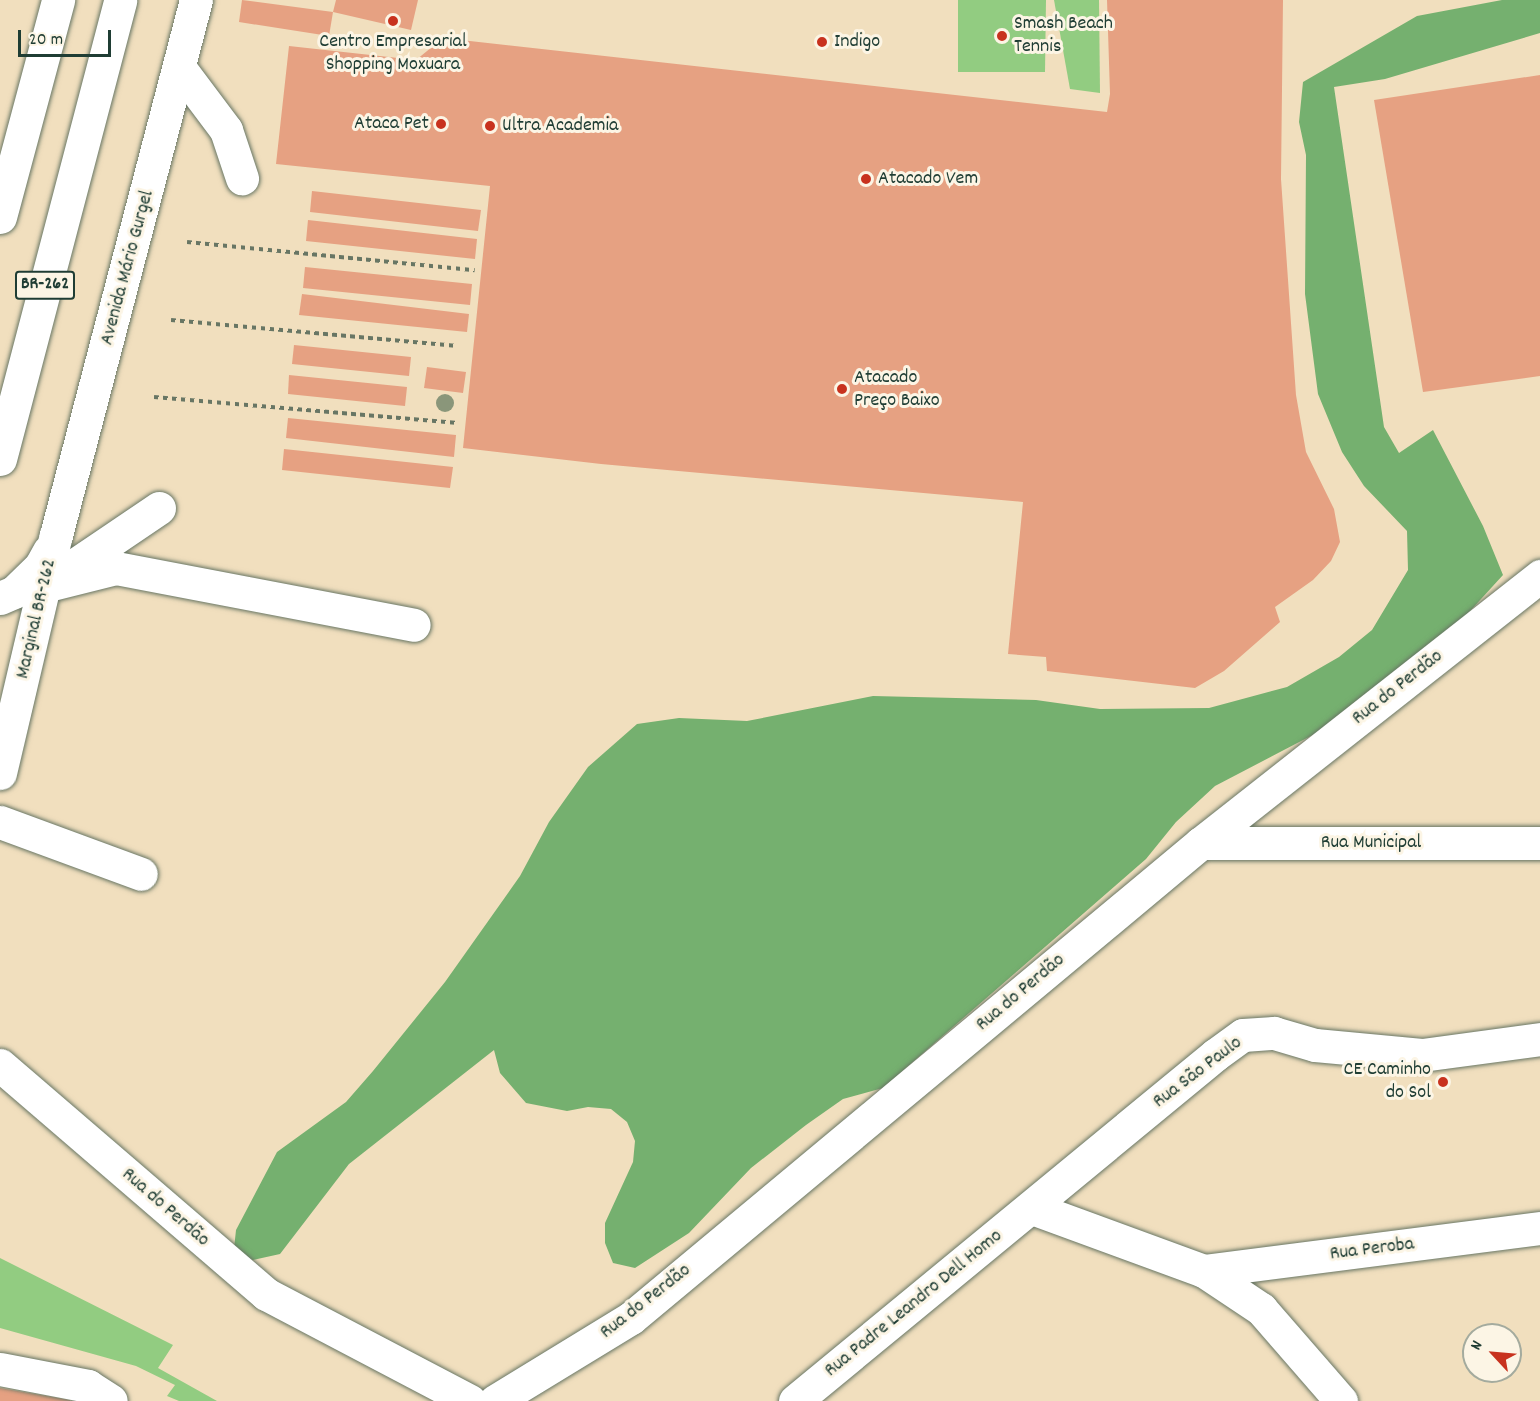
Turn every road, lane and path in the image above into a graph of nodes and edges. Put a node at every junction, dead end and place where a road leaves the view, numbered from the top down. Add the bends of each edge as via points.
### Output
1 (58, 0) edge
2 (120, 0) edge
3 (196, 0) edge
4 (181, 70) junction
5 (243, 178) dead end
6 (0, 218) edge
7 (187, 242) dead end
8 (475, 270) dead end
9 (171, 320) dead end
10 (455, 346) dead end
11 (154, 397) dead end
12 (458, 423) dead end
13 (0, 459) edge
14 (159, 508) dead end
15 (56, 536) junction
16 (1540, 576) edge
17 (44, 586) junction
18 (0, 598) edge
19 (414, 625) dead end
20 (0, 725) edge
21 (1, 769) edge
22 (0, 822) edge
23 (1202, 843) junction
24 (1540, 843) edge
25 (141, 874) dead end
26 (1540, 1039) edge
27 (0, 1065) edge
28 (1032, 1208) junction
29 (1540, 1228) edge
30 (1204, 1271) junction
31 (0, 1369) edge
32 (111, 1401) edge
33 (470, 1401) edge
34 (495, 1401) edge
35 (795, 1401) edge
36 (1341, 1401) edge

1 - 6 street
2 - 13 street, BR-262
3 - 4 street, Avenida Mário Gurgel
4 - 5 street via 226,130
4 - 15 street, Avenida Mário Gurgel
7 - 8 path
9 - 10 path
11 - 12 path
14 - 17 street
15 - 17 street, Marginal BR-262
15 - 18 street via 40,567 14,592
16 - 23 street, Rua do Perdão
17 - 19 street via 116,568
17 - 21 street, Marginal BR-262
20 - 21 street
22 - 25 street
23 - 24 street, Rua Municipal
23 - 34 street, Rua do Perdão via 631,1318
26 - 28 street, Rua São Paulo via 1422,1055 1336,1048 1274,1033 1243,1035 1215,1054
27 - 33 street, Rua do Perdão via 266,1294
28 - 30 street
28 - 35 street, Rua Padre Leandro Dell Homo
29 - 30 street, Rua Peroba
30 - 36 street via 1261,1309
31 - 32 street via 88,1386

